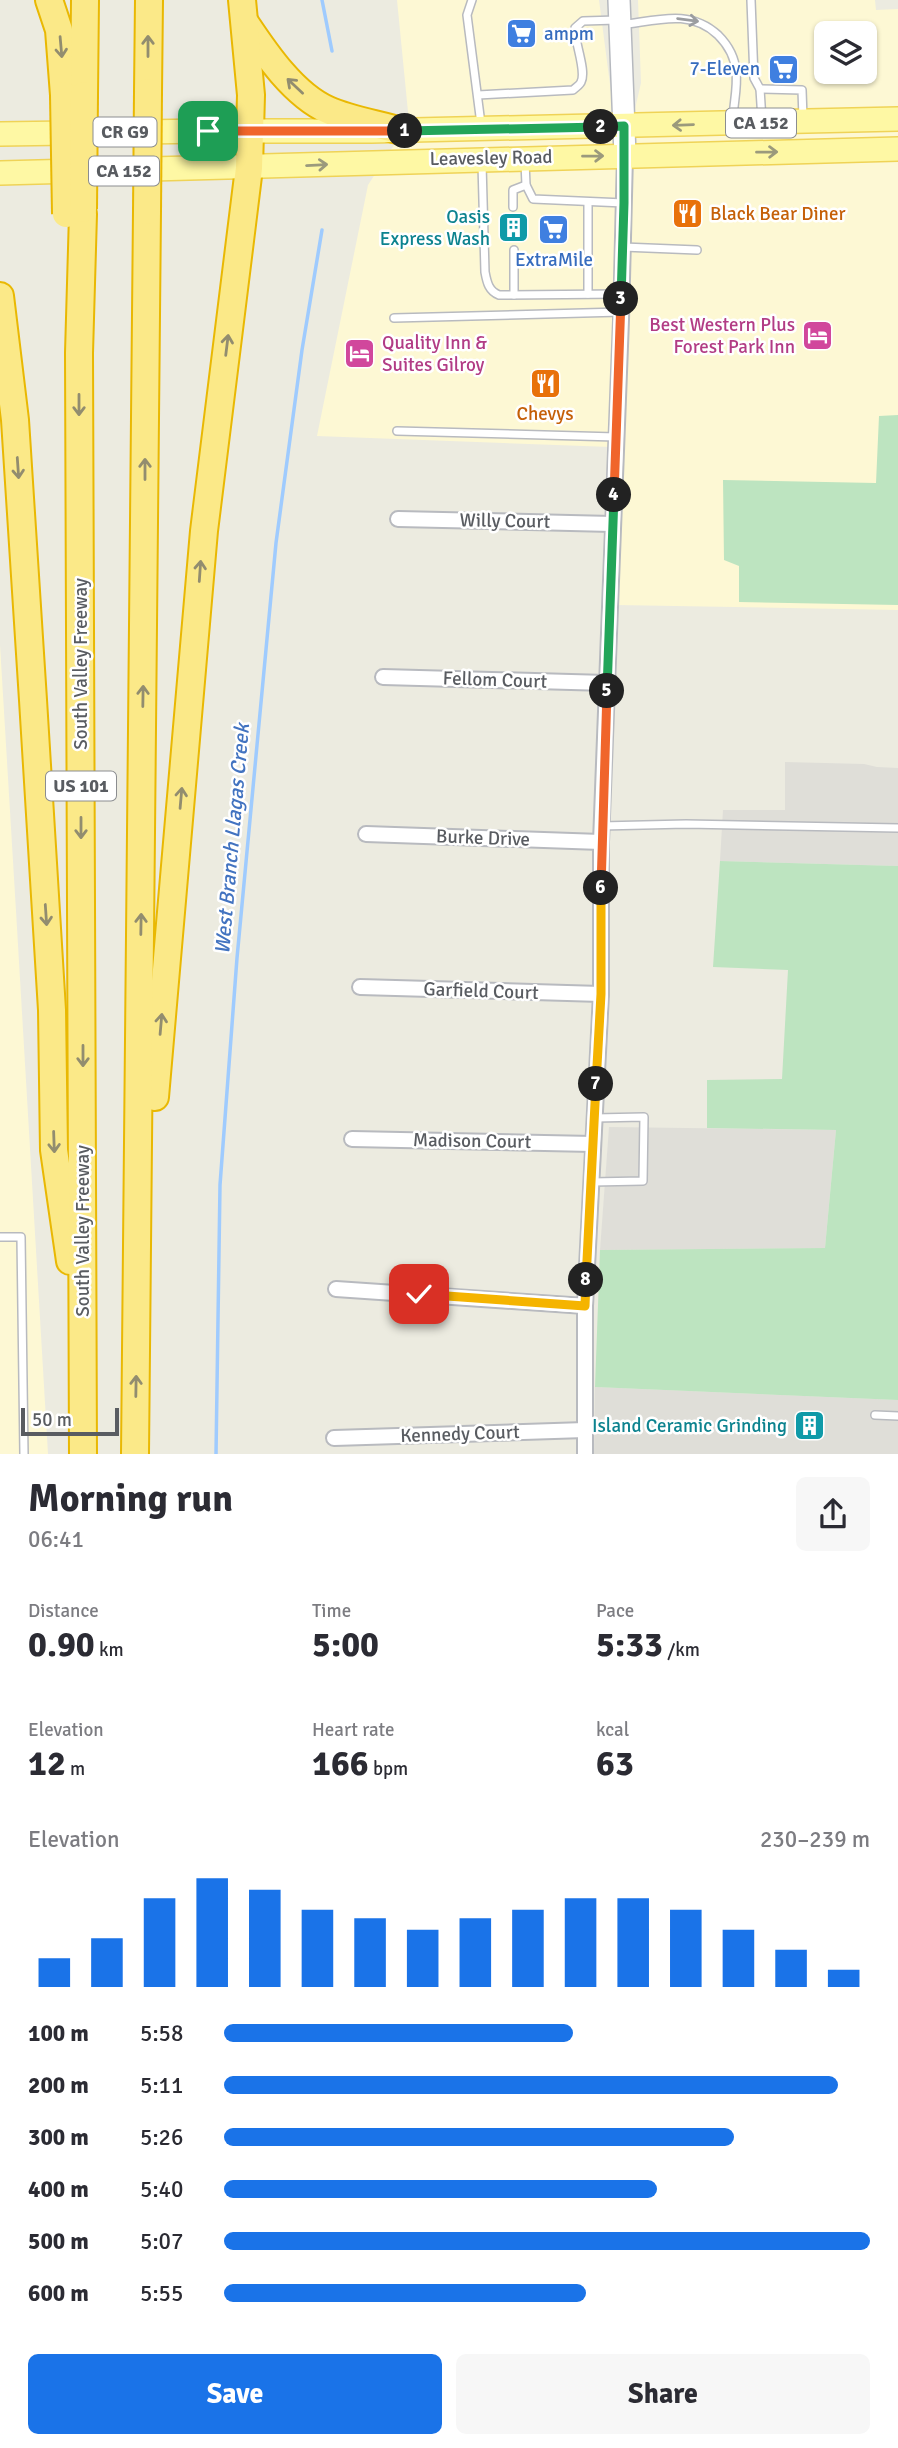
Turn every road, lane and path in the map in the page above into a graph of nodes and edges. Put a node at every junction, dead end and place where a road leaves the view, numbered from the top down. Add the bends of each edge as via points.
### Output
1 (50, 0) edge
2 (85, 0) edge
3 (149, 0) edge
4 (472, 0) edge
5 (751, 0) edge
6 (243, 10) edge
7 (620, 15) edge
8 (760, 89) junction
9 (74, 95) junction
10 (478, 95) junction
11 (898, 119) edge
12 (762, 122) junction
13 (803, 122) junction
14 (733, 123) junction
15 (624, 126) junction
16 (481, 129) junction
17 (251, 131) junction
18 (401, 131) junction
19 (0, 134) edge
20 (898, 149) edge
21 (625, 155) junction
22 (525, 157) junction
23 (482, 159) junction
24 (249, 168) junction
25 (0, 173) edge
26 (526, 185) junction
27 (588, 202) junction
28 (624, 203) junction
29 (513, 207) dead end
30 (623, 247) junction
31 (513, 250) dead end
32 (698, 250) dead end
33 (620, 294) junction
34 (514, 295) junction
35 (588, 295) junction
36 (0, 296) edge
37 (621, 312) junction
38 (394, 318) dead end
39 (397, 431) dead end
40 (616, 437) junction
41 (398, 519) dead end
42 (612, 524) junction
43 (383, 677) dead end
44 (607, 682) junction
45 (601, 826) junction
46 (898, 828) edge
47 (366, 834) dead end
48 (601, 842) junction
49 (360, 987) dead end
50 (601, 994) junction
51 (594, 1118) junction
52 (352, 1139) dead end
53 (593, 1144) junction
54 (138, 1164) junction
55 (591, 1182) junction
56 (0, 1237) edge
57 (336, 1289) dead end
58 (585, 1306) junction
59 (84, 1359) junction
60 (875, 1415) dead end
61 (898, 1416) edge
62 (585, 1430) junction
63 (334, 1438) dead end
64 (24, 1454) edge
65 (83, 1454) edge
66 (135, 1454) edge
67 (585, 1454) edge

1 -> 9 highway
2 - 9 highway, South Valley Freeway / US 101
54 -> 3 highway, US 101, bridge
4 - 10 lane via 467,15
5 - 8 lane via 754,78
6 - 17 highway
18 -> 6 highway, CA 152 via 327,110 295,87 264,51
7 - 10 lane via 583,21 575,28 583,73 573,90
7 -> 14 lane via 694,19 707,25 730,48 735,63
7 - 15 street
8 - 12 lane
8 - 13 lane via 802,90
9 -> 59 highway, South Valley Freeway / US 101, bridge
10 - 16 lane
11 - 13 main road, Leavesley Road / CA 152
12 - 13 main road, Leavesley Road / CA 152
12 - 14 main road, Leavesley Road / CA 152
14 -> 15 main road, Leavesley Road / CA 152
15 - 16 main road, Leavesley Road / CA 152
15 - 21 street
16 - 18 main road, Leavesley Road / CA 152
17 - 18 main road, Leavesley Road / CR G9
17 - 19 main road, Leavesley Road / CR G9
17 - 24 highway
21 -> 20 main road, Leavesley Road / CA 152
22 -> 21 main road, Leavesley Road / CA 152
21 - 28 street
22 - 23 main road, Leavesley Road / CA 152
22 - 26 lane
24 -> 23 main road, Leavesley Road / CA 152
23 - 34 lane via 487,284 499,295
24 - 25 main road, Leavesley Road / CA 152
54 -> 24 highway via 154,1105 204,531
26 - 27 lane via 533,199
26 - 29 lane via 513,190
27 - 28 lane
27 - 35 lane
28 - 30 street
30 - 32 lane
30 - 33 street
31 - 34 lane
33 - 35 lane
33 - 37 street
34 - 35 lane
36 -> 59 highway via 15,420 37,760 52,1010 54,1150
37 - 38 lane
37 - 40 street
39 - 40 lane
40 - 42 street
41 - 42 street, Willy Court
42 - 44 street
43 - 44 street, Fellom Court
44 - 45 street
45 - 46 lane
45 - 48 street
47 - 48 street, Burke Drive
48 - 50 street
49 - 50 street, Garfield Court
50 - 51 street
51 - 53 street
51 - 55 lane via 644,1117 643,1181
52 - 53 street, Madison Court
53 - 55 street
66 -> 54 highway, US 101
55 - 58 street
56 - 64 lane via 20,1237
57 - 58 street
58 - 62 street
59 - 65 highway, South Valley Freeway / US 101
60 - 61 lane
62 - 63 street, Kennedy Court
62 - 67 street

